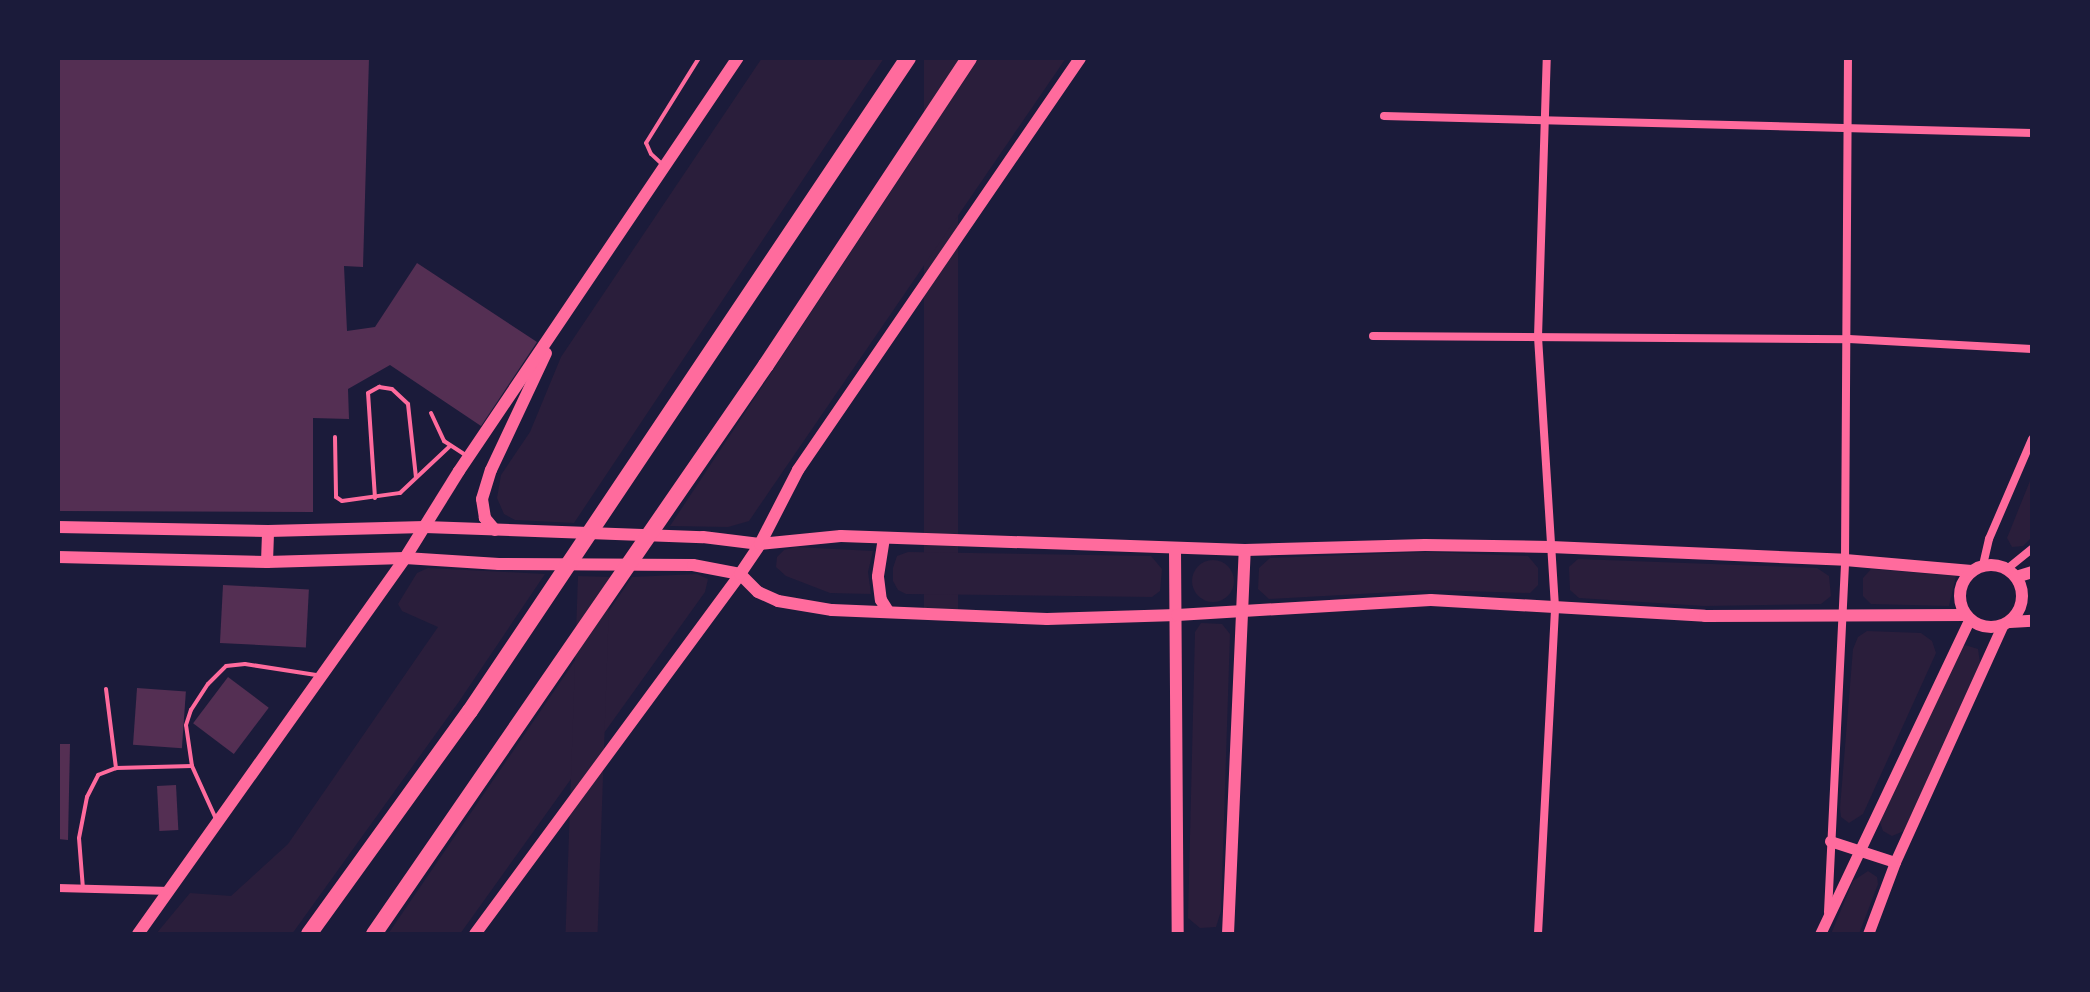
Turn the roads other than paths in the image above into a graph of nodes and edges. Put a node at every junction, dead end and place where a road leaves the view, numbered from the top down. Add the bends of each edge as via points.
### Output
1 (699, 58) edge
2 (738, 58) edge
3 (908, 58) edge
4 (969, 58) edge
5 (1080, 58) edge
6 (1547, 58) edge
7 (1848, 58) edge
8 (1384, 116) dead end
9 (1543, 120) junction
10 (1847, 129) junction
11 (2032, 133) edge
12 (665, 167) junction
13 (573, 301) junction
14 (1373, 336) dead end
15 (1538, 337) junction
16 (1849, 339) junction
17 (2032, 349) edge
18 (431, 413) dead end
19 (335, 437) dead end
20 (2032, 439) edge
21 (450, 446) junction
22 (469, 457) junction
23 (416, 478) junction
24 (375, 498) junction
25 (58, 527) edge
26 (425, 527) junction
27 (499, 530) junction
28 (268, 531) junction
29 (884, 538) junction
30 (760, 544) junction
31 (1551, 547) junction
32 (1175, 549) junction
33 (2032, 549) edge
34 (1245, 550) junction
35 (58, 557) edge
36 (405, 558) junction
37 (1845, 560) junction
38 (267, 562) junction
39 (1978, 568) junction
40 (2032, 572) edge
41 (2012, 573) junction
42 (740, 574) junction
43 (1555, 607) junction
44 (888, 611) junction
45 (1242, 611) junction
46 (1177, 615) junction
47 (1844, 616) junction
48 (1968, 618) junction
49 (2032, 621) edge
50 (2006, 624) junction
51 (323, 676) junction
52 (106, 689) dead end
53 (192, 766) junction
54 (116, 768) junction
55 (219, 824) junction
56 (1830, 841) junction
57 (1860, 849) junction
58 (1895, 862) junction
59 (58, 888) edge
60 (83, 889) junction
61 (171, 891) junction
62 (1827, 917) junction
63 (138, 934) edge
64 (309, 934) edge
65 (374, 934) edge
66 (475, 934) edge
67 (1178, 934) edge
68 (1228, 934) edge
69 (1538, 934) edge
70 (1820, 934) edge
71 (1868, 934) edge

1 - 12 lane via 646,143
2 - 12 main road
3 - 64 highway via 470,711
4 - 65 highway via 757,378
5 - 30 main road via 798,470
6 - 9 street
7 - 10 street
8 - 9 street
9 - 10 street
9 - 15 street
10 - 11 street
10 - 16 street
12 - 13 main road
13 - 22 main road
13 - 27 main road via 491,470 482,499 485,518
14 - 15 street
15 - 16 street
15 - 31 street
16 - 17 street
16 - 37 street
18 - 21 lane
19 - 24 lane via 336,497
20 - 39 street
21 - 22 lane
21 - 23 lane
22 - 26 main road
23 - 24 lane via 400,493
23 - 24 lane via 408,404 392,389 379,387 368,393
25 - 28 main road
26 - 27 main road
26 - 28 main road
26 - 36 main road
27 - 30 main road
28 - 38 main road
29 - 30 main road via 841,536
29 - 32 main road
29 - 44 main road via 878,577
30 - 42 main road
31 - 34 main road
31 - 37 main road
31 - 43 street
32 - 34 main road
32 - 46 main road
33 - 41 street
34 - 45 main road
35 - 38 main road
36 - 38 main road
36 - 42 main road via 693,565
36 - 51 main road
37 - 39 main road
37 - 47 street
39 - 41 main road
39 - 48 main road via 1965,578 1959,597
40 - 41 main road
41 - 50 main road via 2022,601
42 - 44 main road via 758,592 778,601 832,610
42 - 66 main road
43 - 45 main road via 1431,600
43 - 47 main road via 1705,616
43 - 69 street
44 - 46 main road via 1047,619
45 - 46 main road
45 - 68 main road
46 - 67 main road
47 - 48 main road
47 - 56 street
48 - 50 main road via 1987,628
48 - 57 street
49 - 50 main road
50 - 58 street
51 - 53 lane via 226,666 191,710 186,725
51 - 55 main road
52 - 54 lane
53 - 54 lane
53 - 55 lane
54 - 60 lane via 98,775 87,797 79,838
55 - 61 main road
56 - 57 street
56 - 62 street
57 - 58 street
57 - 62 street
58 - 71 street
59 - 60 street
60 - 61 street
61 - 63 main road
62 - 70 street

